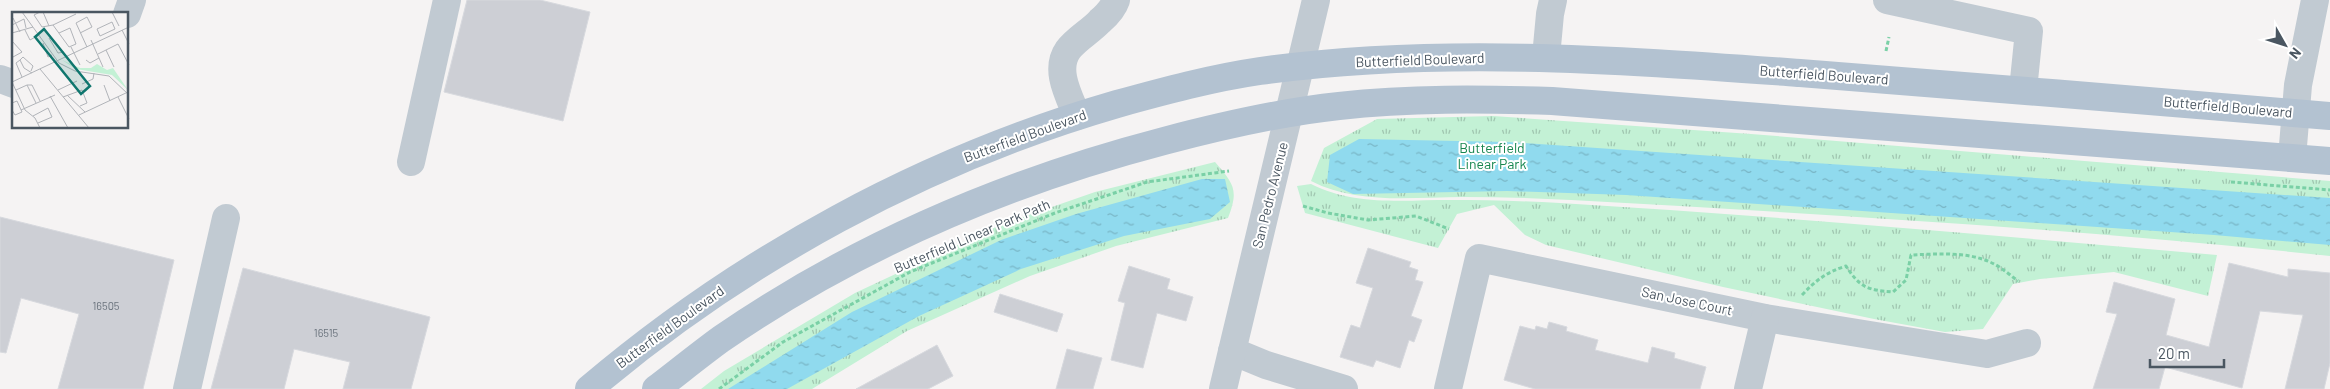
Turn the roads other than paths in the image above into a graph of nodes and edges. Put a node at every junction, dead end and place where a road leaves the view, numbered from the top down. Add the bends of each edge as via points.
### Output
1 (132, 0) edge
2 (447, 0) edge
3 (1116, 0) edge
4 (1316, 0) edge
5 (1553, 0) edge
6 (1887, 0) edge
7 (2315, 0) edge
8 (128, 12) edge
9 (1546, 57) junction
10 (1300, 66) junction
11 (0, 79) edge
12 (12, 83) edge
13 (2023, 90) junction
14 (2295, 113) junction
15 (1290, 114) junction
16 (1077, 116) junction
17 (2330, 116) edge
18 (2292, 158) junction
19 (2330, 160) edge
20 (411, 162) dead end
21 (226, 218) dead end
22 (1765, 318) junction
23 (2027, 343) dead end
24 (1232, 351) junction
25 (187, 389) edge
26 (589, 389) edge
27 (656, 389) edge
28 (1222, 389) edge
29 (1344, 389) edge
30 (1448, 389) edge
31 (1748, 389) edge

1 - 8 street
2 - 20 street
3 - 16 street via 1097,25 1068,50 1062,66 1064,82
4 - 10 street, San Pedro Avenue
5 - 9 street
6 - 13 street via 2029,31
7 - 14 street
9 - 10 main road, Butterfield Boulevard via 1397,59
9 - 13 main road, Butterfield Boulevard
10 - 15 street, San Pedro Avenue
10 - 16 main road, Butterfield Boulevard via 1204,82
11 - 12 street
13 - 14 main road, Butterfield Boulevard
14 - 17 main road, Butterfield Boulevard
14 - 18 street
15 - 18 main road via 1397,101 1473,98 1552,101
15 - 24 street, San Pedro Avenue
15 - 27 main road via 1190,134 1124,152 1042,177 927,223 863,254 795,293 721,339
16 - 26 main road, Butterfield Boulevard via 1013,138 932,172 824,226 694,307
18 - 19 main road
21 - 25 street
22 - 23 street, San Jose Court via 1988,354
22 - 30 street, San Jose Court via 1479,258
22 - 31 street
24 - 28 street, San Pedro Avenue
24 - 29 street

